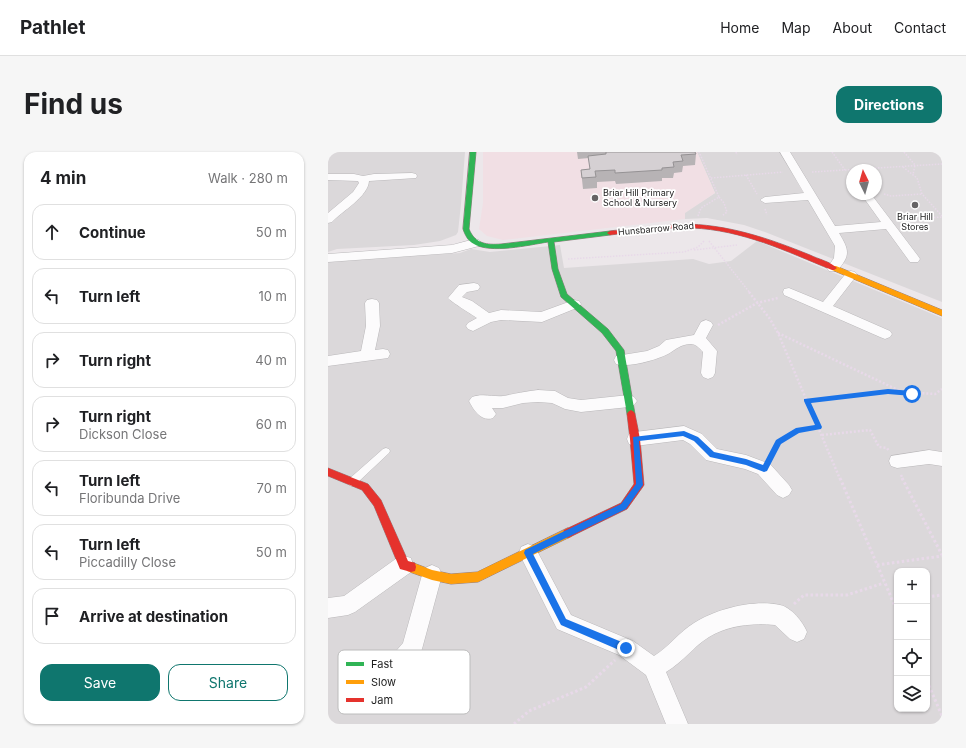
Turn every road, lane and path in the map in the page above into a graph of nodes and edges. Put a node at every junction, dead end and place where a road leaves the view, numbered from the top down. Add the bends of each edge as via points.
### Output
1 (473, 152) edge
2 (699, 152) edge
3 (736, 152) edge
4 (785, 152) edge
5 (832, 152) edge
6 (904, 152) edge
7 (738, 155) dead end
8 (942, 164) edge
9 (915, 165) junction
10 (902, 166) junction
11 (845, 170) junction
12 (798, 173) junction
13 (913, 175) junction
14 (328, 176) edge
15 (711, 178) junction
16 (362, 179) junction
17 (409, 187) dead end
18 (884, 194) edge
19 (922, 194) junction
20 (812, 196) junction
21 (719, 197) junction
22 (765, 200) dead end
23 (871, 200) edge
24 (698, 217) dead end
25 (942, 217) edge
26 (328, 220) edge
27 (888, 223) junction
28 (714, 226) junction
29 (833, 230) junction
30 (551, 240) junction
31 (475, 243) junction
32 (738, 245) dead end
33 (922, 247) dead end
34 (715, 248) junction
35 (906, 248) junction
36 (684, 252) junction
37 (328, 258) edge
38 (914, 259) dead end
39 (554, 261) junction
40 (833, 268) junction
41 (851, 275) junction
42 (474, 287) dead end
43 (788, 292) dead end
44 (372, 303) dead end
45 (757, 303) junction
46 (574, 304) junction
47 (825, 308) junction
48 (942, 313) edge
49 (486, 318) junction
50 (473, 326) dead end
51 (706, 326) joint
52 (778, 333) junction
53 (885, 334) dead end
54 (696, 341) junction
55 (383, 354) dead end
56 (367, 356) junction
57 (621, 360) junction
58 (328, 361) edge
59 (708, 373) dead end
60 (942, 389) edge
61 (903, 392) junction
62 (807, 401) junction
63 (629, 402) junction
64 (488, 414) dead end
65 (819, 427) junction
66 (822, 435) junction
67 (635, 439) junction
68 (386, 451) dead end
69 (942, 459) edge
70 (897, 461) junction
71 (764, 469) junction
72 (328, 472) edge
73 (352, 482) junction
74 (783, 490) dead end
75 (528, 553) junction
76 (942, 555) edge
77 (404, 565) junction
78 (877, 565) junction
79 (432, 575) junction
80 (884, 583) junction
81 (942, 595) edge
82 (930, 597) edge
83 (894, 600) edge
84 (328, 608) edge
85 (780, 615) junction
86 (797, 632) dead end
87 (626, 648) junction
88 (410, 650) edge
89 (653, 668) junction
90 (930, 688) edge
91 (942, 716) edge
92 (514, 724) edge
93 (677, 724) edge

1 - 31 street via 466,229 467,235
2 - 15 path
3 - 7 path
4 - 12 street
5 - 11 path
6 - 9 path
8 - 9 path
9 - 10 path
9 - 13 path
10 - 11 path
10 - 13 path
11 - 12 path
12 - 15 path
12 - 20 street
13 - 19 path via 917,178
14 - 16 street
15 - 21 path
16 - 17 street via 414,173
16 - 26 street via 364,183 361,191
18 - 19 path
19 - 25 path
20 - 22 street
20 - 29 street
21 - 24 path via 701,208
21 - 28 path via 727,212 717,218
23 - 27 street
25 - 27 path
27 - 29 street
27 - 35 street
28 - 30 street, Hunsbarrow Road via 670,226
28 - 40 street, Hunsbarrow Road via 746,232
29 - 40 street via 842,254
30 - 31 street, Hunsbarrow Road via 489,246
30 - 39 street
31 - 37 street, Hunsbarrow Road via 452,249
32 - 34 path
33 - 35 street
34 - 36 path
34 - 36 path via 704,235 705,240 702,244 696,249
34 - 45 path
35 - 38 street
36 - 39 path
39 - 46 street via 564,295
40 - 41 street, Hunsbarrow Road
41 - 47 street
41 - 48 street, Hunsbarrow Road
42 - 49 street via 463,288 454,298
43 - 47 street
44 - 56 street via 373,326
45 - 51 path via 719,326
45 - 52 path
46 - 49 street via 542,317 501,315
46 - 57 street via 605,331 620,350
47 - 53 street
49 - 50 street
51 - 54 street
52 - 61 path
52 - 62 path
54 - 57 street via 691,339 671,344 664,350 648,356
54 - 59 street via 702,342 710,351
55 - 56 street
56 - 58 street via 343,357
57 - 63 street
60 - 61 path via 935,394
61 - 62 path via 888,391
62 - 65 path
63 - 64 street via 581,406 565,403 555,397 538,396 503,402 477,402
63 - 67 street
65 - 66 path
65 - 71 path via 798,430 778,442
66 - 70 path via 870,430 879,447 887,448
66 - 78 path
67 - 71 street via 684,433 696,439 712,455 746,462
67 - 75 street via 639,485 624,506
68 - 73 lane
69 - 70 street via 929,457
70 - 76 path via 903,480
71 - 74 street
72 - 73 street
73 - 77 street via 365,487 378,503
75 - 79 street via 478,577 451,579
75 - 87 street via 564,622
76 - 78 path
77 - 79 street
77 - 84 street via 348,605
78 - 80 path
79 - 88 street
80 - 83 path
80 - 85 path via 847,595 804,595
81 - 82 path
85 - 86 street
85 - 89 street via 758,613 725,619 701,630 670,658
87 - 89 street
87 - 92 path via 586,687 529,711
89 - 93 street
90 - 91 path

